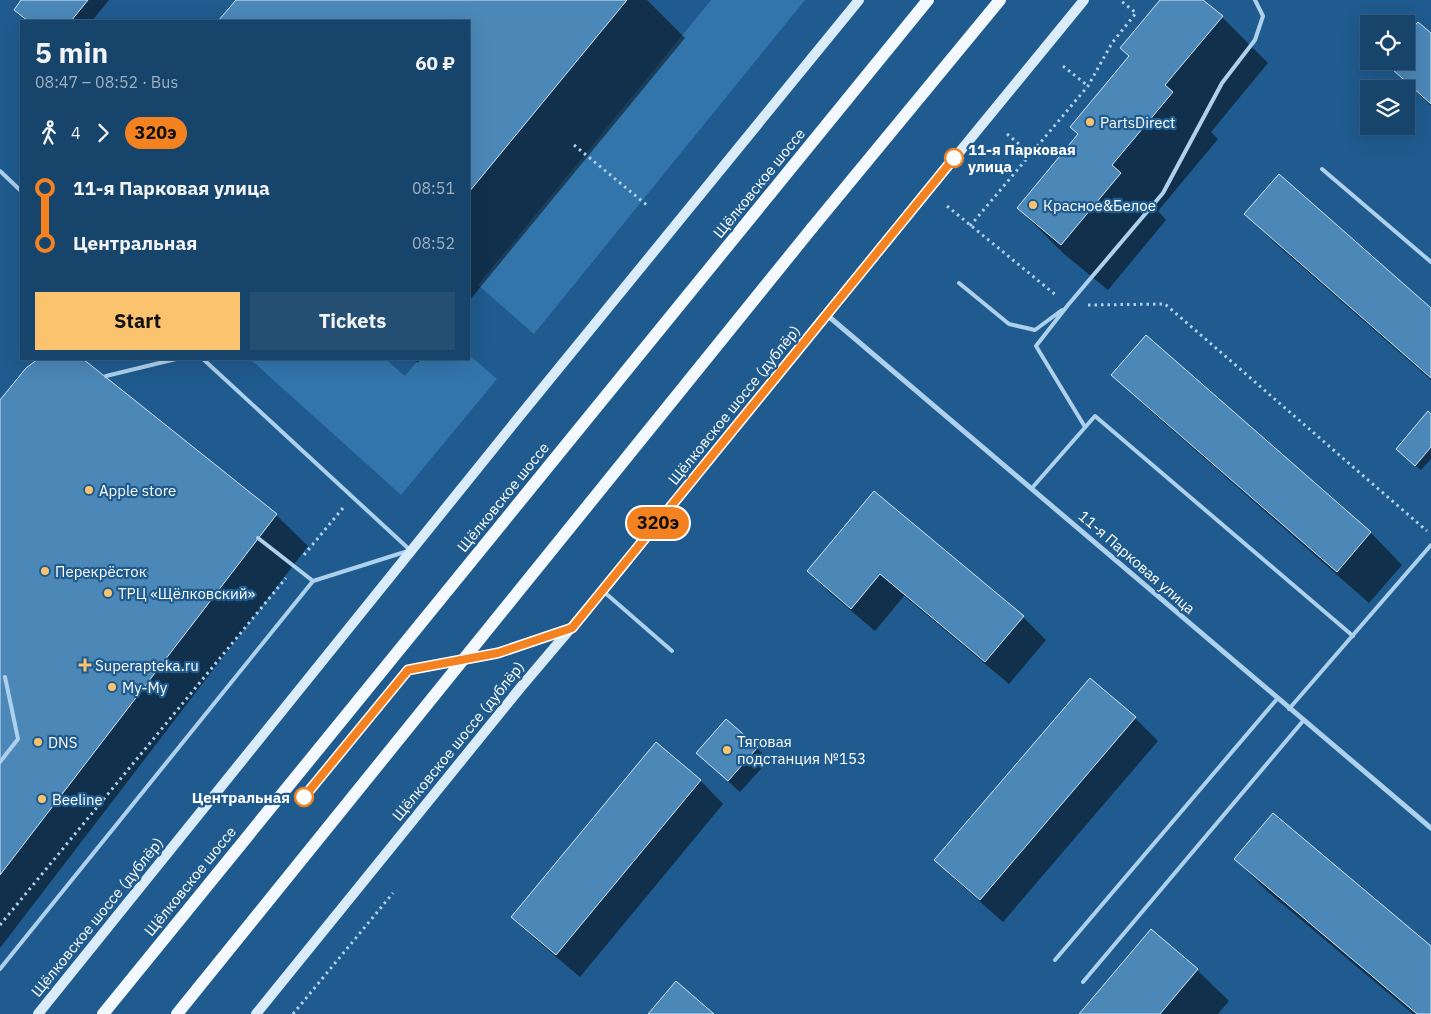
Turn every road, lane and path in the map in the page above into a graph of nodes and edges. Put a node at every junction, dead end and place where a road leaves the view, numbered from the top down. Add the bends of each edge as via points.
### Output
1 (859, 0) edge
2 (928, 0) edge
3 (1000, 0) edge
4 (1084, 0) edge
5 (1120, 0) edge
6 (1256, 0) edge
7 (1063, 66) dead end
8 (1088, 86) junction
9 (1007, 134) dead end
10 (574, 145) dead end
11 (1032, 154) junction
12 (1322, 169) dead end
13 (0, 171) edge
14 (20, 190) edge
15 (648, 206) dead end
16 (947, 206) dead end
17 (970, 226) junction
18 (1431, 262) edge
19 (960, 283) dead end
20 (1068, 305) junction
21 (826, 314) junction
22 (172, 360) edge
23 (203, 360) edge
24 (106, 376) dead end
25 (1085, 427) junction
26 (1032, 488) junction
27 (352, 497) junction
28 (1431, 534) edge
29 (258, 538) dead end
30 (1431, 545) edge
31 (410, 550) junction
32 (295, 566) junction
33 (314, 581) junction
34 (603, 591) junction
35 (572, 628) junction
36 (1353, 636) junction
37 (672, 651) dead end
38 (498, 653) dead end
39 (5, 677) dead end
40 (1277, 699) junction
41 (1289, 709) junction
42 (1303, 721) junction
43 (0, 762) edge
44 (1431, 828) edge
45 (393, 893) dead end
46 (0, 924) edge
47 (1056, 960) dead end
48 (0, 969) edge
49 (1083, 982) dead end
50 (38, 1014) edge
51 (103, 1014) edge
52 (177, 1014) edge
53 (256, 1014) edge
54 (293, 1014) edge

1 - 31 main road, Щёлковское шоссе (дублёр)
2 - 51 main road, Щёлковское шоссе, bridge
3 - 52 main road, bridge
4 - 21 main road, Щёлковское шоссе (дублёр)
5 - 8 path via 1136,13 1112,43
6 - 20 lane via 1263,16 1255,40 1222,83 1163,193
7 - 8 path
8 - 11 path
9 - 11 path
10 - 15 path
11 - 17 path
12 - 18 lane
13 - 14 lane
16 - 17 path
17 - 20 path
19 - 20 lane via 1009,324 1035,330
20 - 25 lane via 1036,346
20 - 28 path via 1165,304
21 - 26 street, 11-я Парковая улица
21 - 34 main road, Щёлковское шоссе (дублёр)
22 - 24 lane
23 - 27 lane
25 - 26 lane
25 - 36 lane via 1095,416
26 - 40 street, 11-я Парковая улица
27 - 31 lane
27 - 32 path
29 - 32 lane
30 - 36 lane
31 - 33 lane
31 - 50 main road, Щёлковское шоссе (дублёр)
32 - 33 lane
32 - 46 path
33 - 48 lane
34 - 35 main road, Щёлковское шоссе (дублёр)
34 - 37 lane
35 - 38 lane
35 - 53 main road, Щёлковское шоссе (дублёр)
36 - 41 lane
39 - 43 lane via 18,739
40 - 41 street, 11-я Парковая улица
40 - 47 lane
41 - 42 street, 11-я Парковая улица
42 - 44 street, 11-я Парковая улица
42 - 49 lane
45 - 54 path

